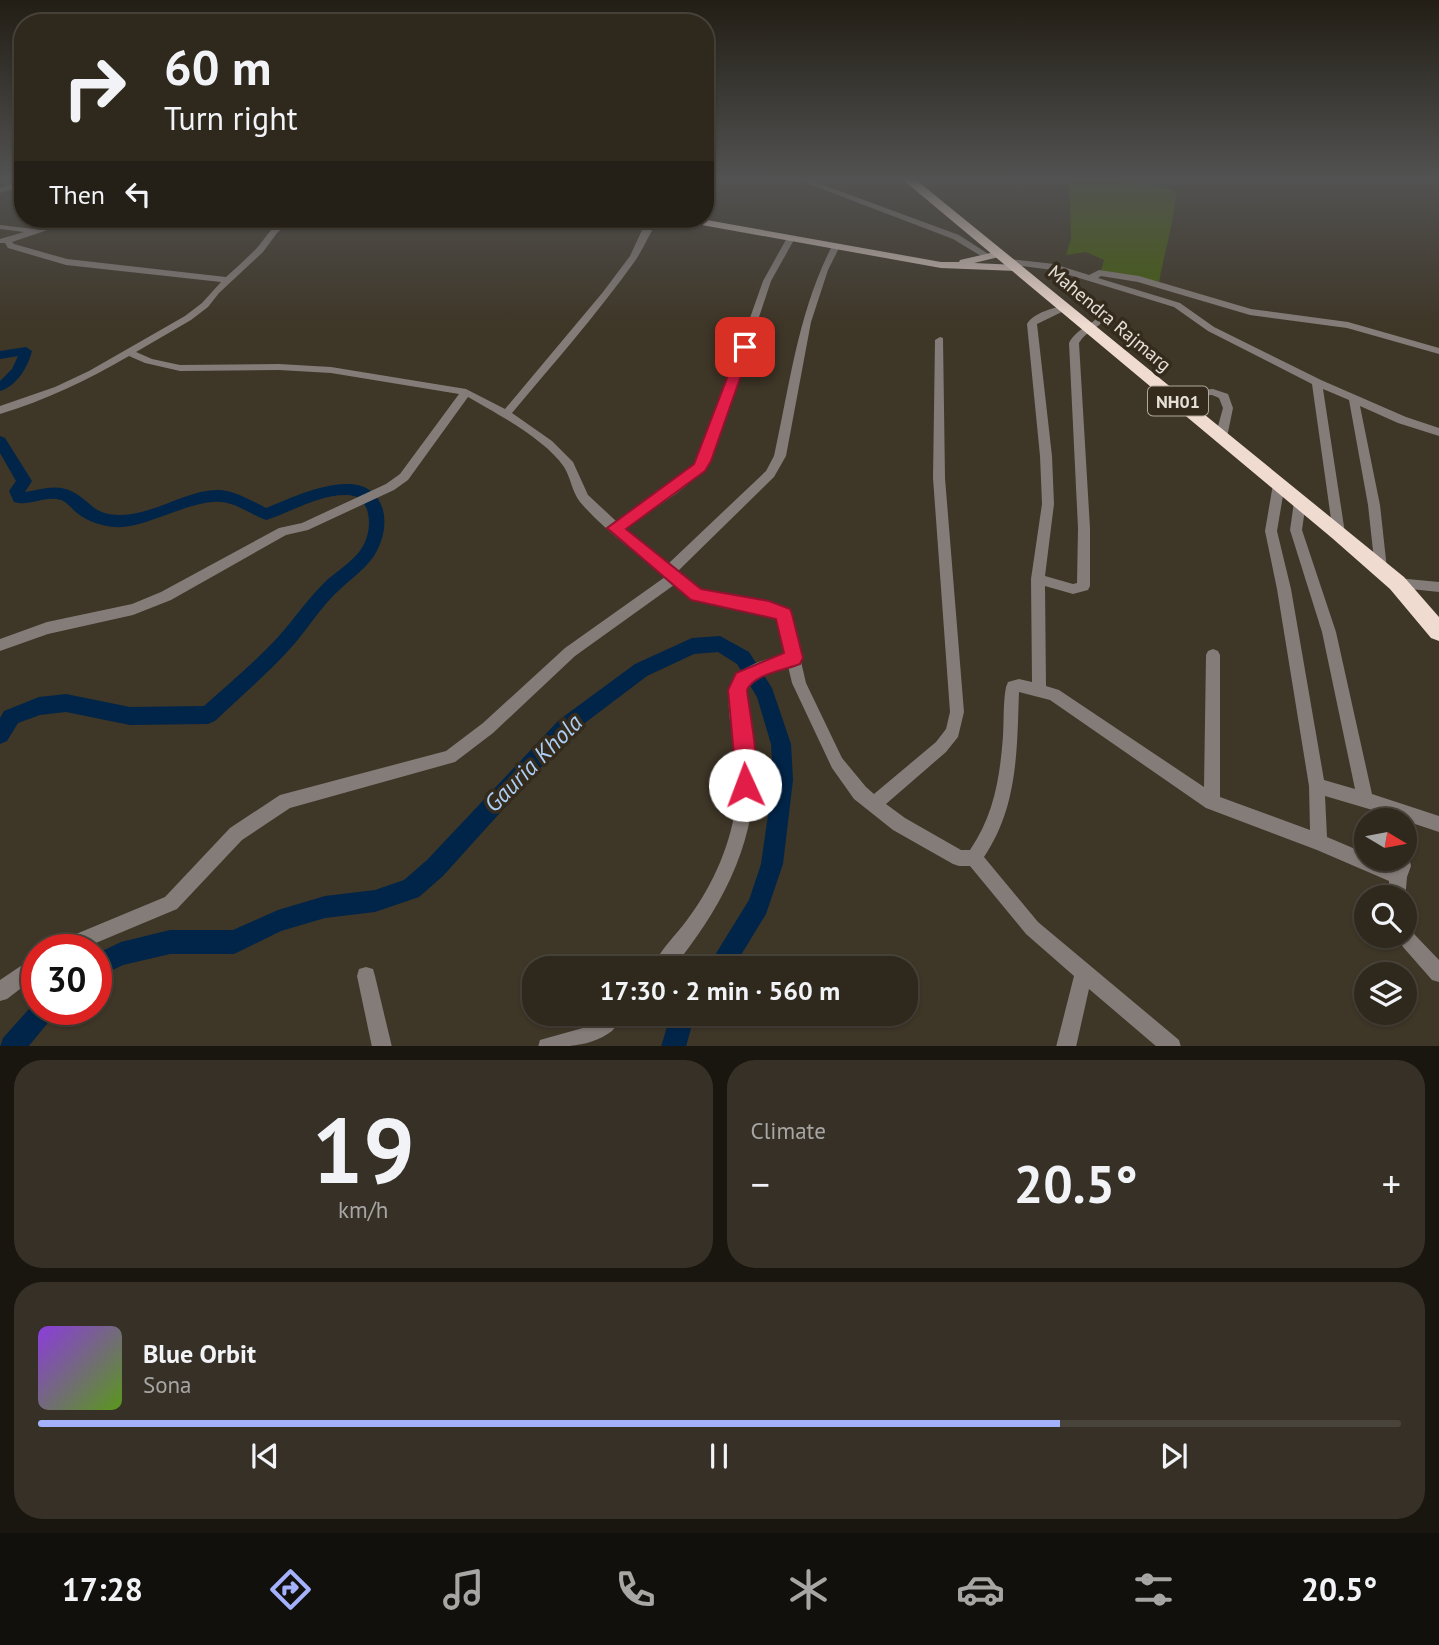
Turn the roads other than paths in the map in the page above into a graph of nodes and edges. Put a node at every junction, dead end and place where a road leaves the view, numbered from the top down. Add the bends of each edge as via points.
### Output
1 (9, 228) edge
2 (42, 228) edge
3 (278, 228) edge
4 (647, 228) edge
5 (734, 228) edge
6 (749, 228) edge
7 (931, 228) edge
8 (966, 228) edge
9 (34, 230) junction
10 (11, 238) junction
11 (791, 238) junction
12 (0, 242) edge
13 (836, 246) junction
14 (1004, 260) junction
15 (1091, 278) junction
16 (229, 280) junction
17 (1065, 308) junction
18 (1104, 316) dead end
19 (1088, 327) junction
20 (940, 341) dead end
21 (1439, 351) edge
22 (130, 353) junction
23 (1317, 382) junction
24 (466, 392) junction
25 (1170, 395) junction
26 (1353, 400) junction
27 (0, 410) edge
28 (506, 414) junction
29 (1439, 432) edge
30 (1222, 437) junction
31 (1279, 484) junction
32 (1300, 502) junction
33 (615, 528) junction
34 (1339, 533) junction
35 (1381, 569) junction
36 (670, 576) junction
37 (1038, 579) junction
38 (1397, 583) junction
39 (1439, 587) edge
40 (1439, 632) edge
41 (0, 645) edge
42 (1213, 655) dead end
43 (794, 658) junction
44 (765, 667) joint
45 (742, 678) joint
46 (1039, 689) junction
47 (1317, 786) junction
48 (1365, 799) junction
49 (1212, 802) junction
50 (874, 804) junction
51 (1382, 808) edge
52 (1418, 819) edge
53 (1439, 824) edge
54 (1319, 842) junction
55 (1354, 853) edge
56 (974, 858) junction
57 (96, 934) edge
58 (1416, 948) edge
59 (671, 956) edge
60 (1439, 972) edge
61 (1084, 973) junction
62 (21, 976) edge
63 (366, 976) dead end
64 (0, 992) edge
65 (603, 1026) edge
66 (382, 1046) edge
67 (547, 1046) edge
68 (1066, 1046) edge
69 (1171, 1046) edge

1 - 9 street
2 - 9 street
3 - 16 street
4 - 28 street via 634,256 606,294
5 - 11 main road
6 - 14 main road via 942,262
7 - 14 street
8 - 14 highway, Mahendra Rajmarg / NH01
9 - 10 street
10 - 12 street
10 - 16 street via 11,246 66,262
11 - 13 main road
11 - 33 street via 767,281 706,457 687,477
13 - 14 main road via 941,265
13 - 36 street via 813,302 780,456 770,474
14 - 15 street
14 - 17 highway, Mahendra Rajmarg / NH01
15 - 21 street via 1099,273 1139,279 1250,312 1348,325
15 - 23 street via 1177,305 1203,325
16 - 22 street via 205,305
17 - 19 highway, Mahendra Rajmarg / NH01
17 - 37 street via 1032,324 1048,504
18 - 19 street via 1100,323
19 - 25 highway, Mahendra Rajmarg / NH01
19 - 37 street via 1074,343 1083,586 1073,589
20 - 50 street via 939,478 957,712 953,732 941,747
22 - 24 street via 180,368 331,370
22 - 27 street via 59,389
23 - 26 street
23 - 34 street
24 - 28 street
24 - 41 street via 404,477 374,494 304,527 283,531 166,596
25 - 30 highway, Mahendra Rajmarg / NH01
25 - 30 street via 1224,396 1228,404
26 - 29 street
26 - 35 street via 1374,505
28 - 33 street via 569,464 583,497
30 - 31 highway, Mahendra Rajmarg / NH01
31 - 32 highway, Mahendra Rajmarg / NH01
31 - 47 street via 1271,531
32 - 34 highway, Mahendra Rajmarg / NH01
32 - 48 street via 1296,530 1329,632
33 - 36 street
34 - 35 highway, Mahendra Rajmarg / NH01
35 - 38 highway, Mahendra Rajmarg / NH01
36 - 43 street via 697,596 784,614
36 - 57 street via 570,652 450,757 286,801 236,834 171,903
37 - 46 street
38 - 39 street
38 - 40 highway, Mahendra Rajmarg / NH01
42 - 49 street
43 - 44 street
43 - 50 street via 799,683 837,763
44 - 45 street
45 - 59 street via 737,690 746,766 743,823 724,879 694,930
46 - 49 street via 1090,718
46 - 56 street via 1013,687 1005,790 996,821
47 - 48 street
47 - 54 street
48 - 51 street
49 - 54 street
50 - 56 street via 959,858
52 - 53 street
54 - 55 street
56 - 61 street via 1032,928
58 - 60 street
61 - 68 street
61 - 69 street
62 - 64 street
63 - 66 street
65 - 67 street via 595,1034

